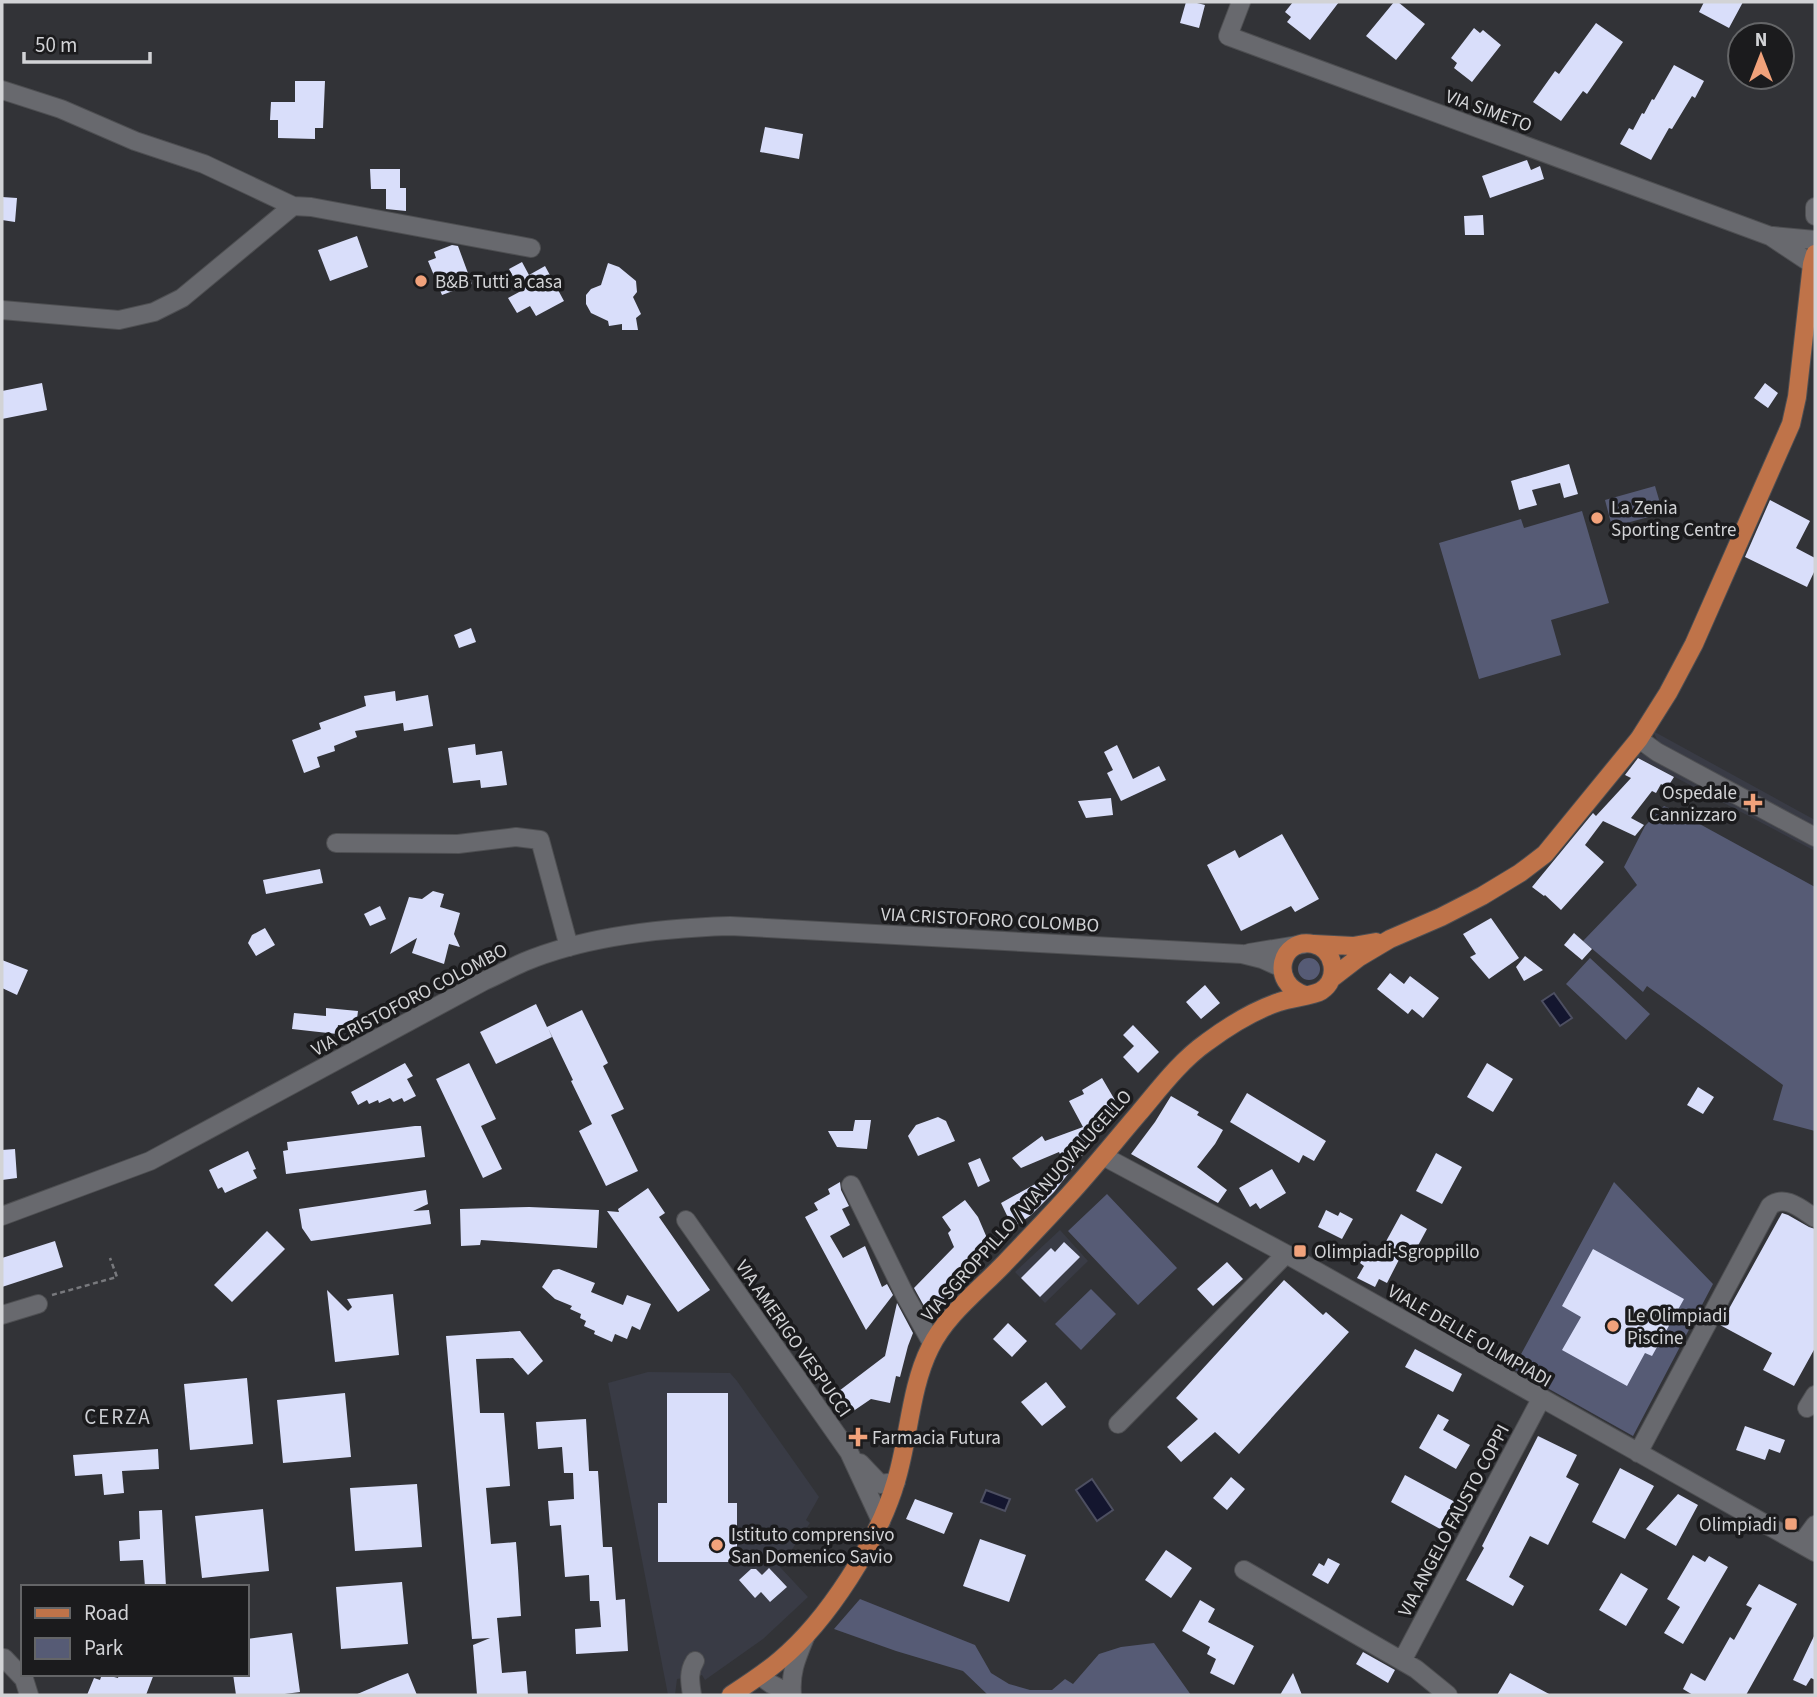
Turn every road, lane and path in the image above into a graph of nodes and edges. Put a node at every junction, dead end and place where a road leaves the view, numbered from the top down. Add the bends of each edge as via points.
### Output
1 (1241, 2) edge
2 (2, 90) edge
3 (293, 206) junction
4 (1815, 207) edge
5 (1815, 216) edge
6 (1770, 236) junction
7 (1815, 240) edge
8 (531, 247) dead end
9 (1814, 259) edge
10 (2, 310) edge
11 (1639, 738) junction
12 (1815, 838) edge
13 (336, 843) dead end
14 (1390, 939) junction
15 (1308, 944) junction
16 (569, 947) junction
17 (1242, 954) junction
18 (1282, 970) junction
19 (1332, 978) junction
20 (1305, 995) junction
21 (1247, 1014) junction
22 (1103, 1156) junction
23 (851, 1185) dead end
24 (2, 1216) edge
25 (1815, 1218) edge
26 (686, 1220) dead end
27 (1286, 1254) junction
28 (110, 1258) dead end
29 (38, 1304) joint
30 (2, 1315) edge
31 (932, 1343) junction
32 (1541, 1399) junction
33 (1118, 1424) dead end
34 (849, 1452) junction
35 (1638, 1453) junction
36 (896, 1482) junction
37 (881, 1521) junction
38 (1815, 1525) edge
39 (1808, 1548) edge
40 (1244, 1570) dead end
41 (808, 1632) junction
42 (4, 1658) dead end
43 (695, 1661) dead end
44 (1402, 1661) junction
45 (21, 1676) edge
46 (21, 1676) edge
47 (760, 1676) junction
48 (791, 1694) edge
49 (29, 1695) edge
50 (692, 1695) edge
51 (731, 1695) edge
52 (764, 1695) edge
53 (1448, 1695) edge

1 - 6 street, VIA SIMETO via 1228,36
2 - 3 street via 204,164
3 - 8 street
3 - 10 street via 183,298 154,312 120,320
4 - 5 street
6 - 7 street
6 - 9 street
9 - 11 main road via 1791,424 1694,644
11 - 12 street
11 - 14 main road via 1545,854 1482,896
13 - 16 street via 540,840
14 - 15 main road via 1353,946
14 - 19 main road
15 - 17 street
15 - 18 main road via 1291,949
15 - 19 main road via 1327,952 1334,969
16 - 17 street, VIA CRISTOFORO COLOMBO via 636,933 730,926
16 - 24 street, VIA CRISTOFORO COLOMBO via 484,981 149,1161
17 - 18 street
18 - 20 main road via 1290,987
18 - 21 main road via 1270,993
19 - 20 main road via 1318,993
20 - 21 main road
21 - 22 main road, VIA SGROPPILLO / VIA NUOVALUCELLO via 1193,1052
22 - 27 street, VIALE DELLE OLIMPIADI
22 - 31 main road, VIA SGROPPILLO / VIA NUOVALUCELLO
23 - 31 street
25 - 35 street via 1787,1201 1770,1206
26 - 34 street, VIA AMERIGO VESPUCCI
27 - 32 street, VIALE DELLE OLIMPIADI
27 - 33 street
28 - 29 path via 117,1277 45,1297
29 - 30 street
31 - 36 main road, VIA SGROPPILLO / VIA NUOVALUCELLO via 919,1379
32 - 35 street, VIALE DELLE OLIMPIADI
32 - 44 street, VIA ANGELO FAUSTO COPPI
34 - 36 street via 880,1484
34 - 37 street, VIA AMERIGO VESPUCCI
35 - 39 street, VIALE DELLE OLIMPIADI
36 - 37 main road, VIA SGROPPILLO / VIA NUOVALUCELLO
37 - 41 main road, VIA SGROPPILLO / VIA NUOVALUCELLO via 838,1594
38 - 39 street
40 - 44 street
41 - 47 main road, VIA SGROPPILLO / VIA NUOVALUCELLO
41 - 48 street via 794,1662
42 - 46 street
43 - 50 street via 689,1677
44 - 53 street
45 - 49 street
47 - 48 street
47 - 51 main road, VIA SGROPPILLO / VIA NUOVALUCELLO
47 - 52 street

